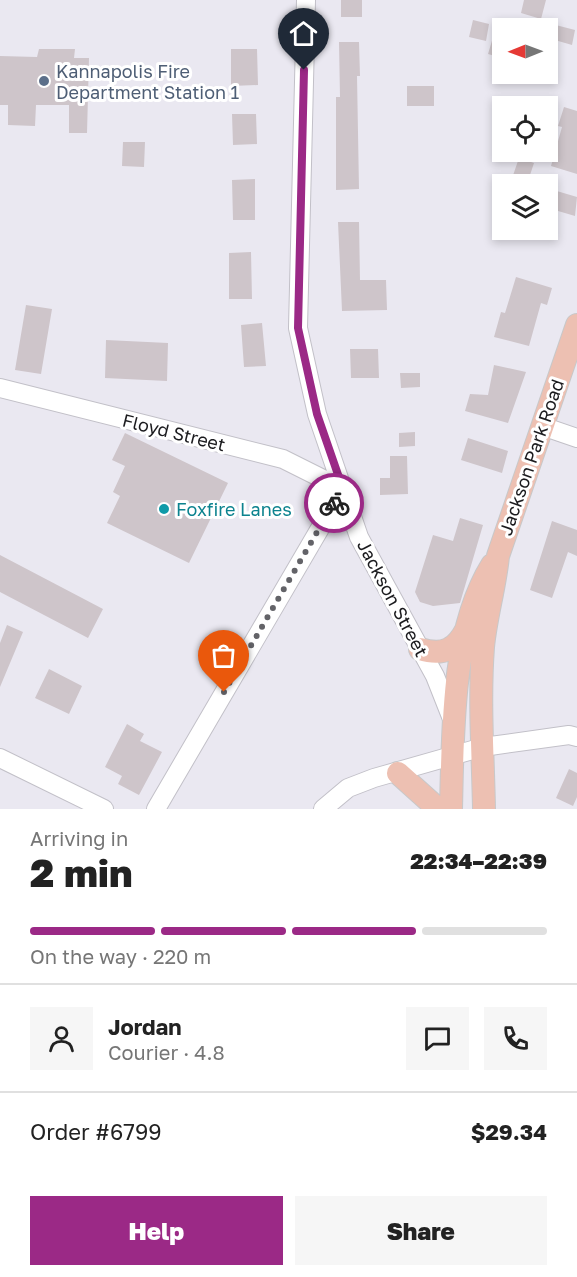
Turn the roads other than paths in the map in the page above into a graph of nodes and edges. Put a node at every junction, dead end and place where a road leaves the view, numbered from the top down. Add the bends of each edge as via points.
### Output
1 (306, 0) edge
2 (577, 325) edge
3 (0, 388) edge
4 (542, 426) junction
5 (577, 438) edge
6 (343, 489) junction
7 (498, 556) junction
8 (468, 627) junction
9 (420, 649) junction
10 (454, 732) junction
11 (574, 734) edge
12 (483, 747) junction
13 (453, 756) junction
14 (0, 758) edge
15 (398, 773) junction
16 (104, 809) edge
17 (156, 809) edge
18 (323, 809) edge
19 (438, 809) edge
20 (451, 809) edge
21 (484, 809) edge

1 - 6 street, Jackson Street via 298,328 317,414
2 - 4 main road, Jackson Park Road
3 - 6 street, Floyd Street via 283,459
4 - 5 street
4 - 7 main road, Jackson Park Road
6 - 9 street, Jackson Street via 359,537
6 - 17 street
7 - 8 main road, Jackson Park Road via 480,585
7 - 12 main road, Jackson Park Road via 483,646
8 - 9 main road via 460,643 448,651
8 - 10 main road, Jackson Park Road
9 - 10 street, Jackson Street via 447,702
10 - 13 main road, Jackson Park Road
11 - 12 street
12 - 13 street
12 - 21 main road, Jackson Park Road
13 - 15 street
13 - 20 main road, Jackson Park Road
14 - 16 street
15 - 18 street via 348,788
15 - 19 main road

